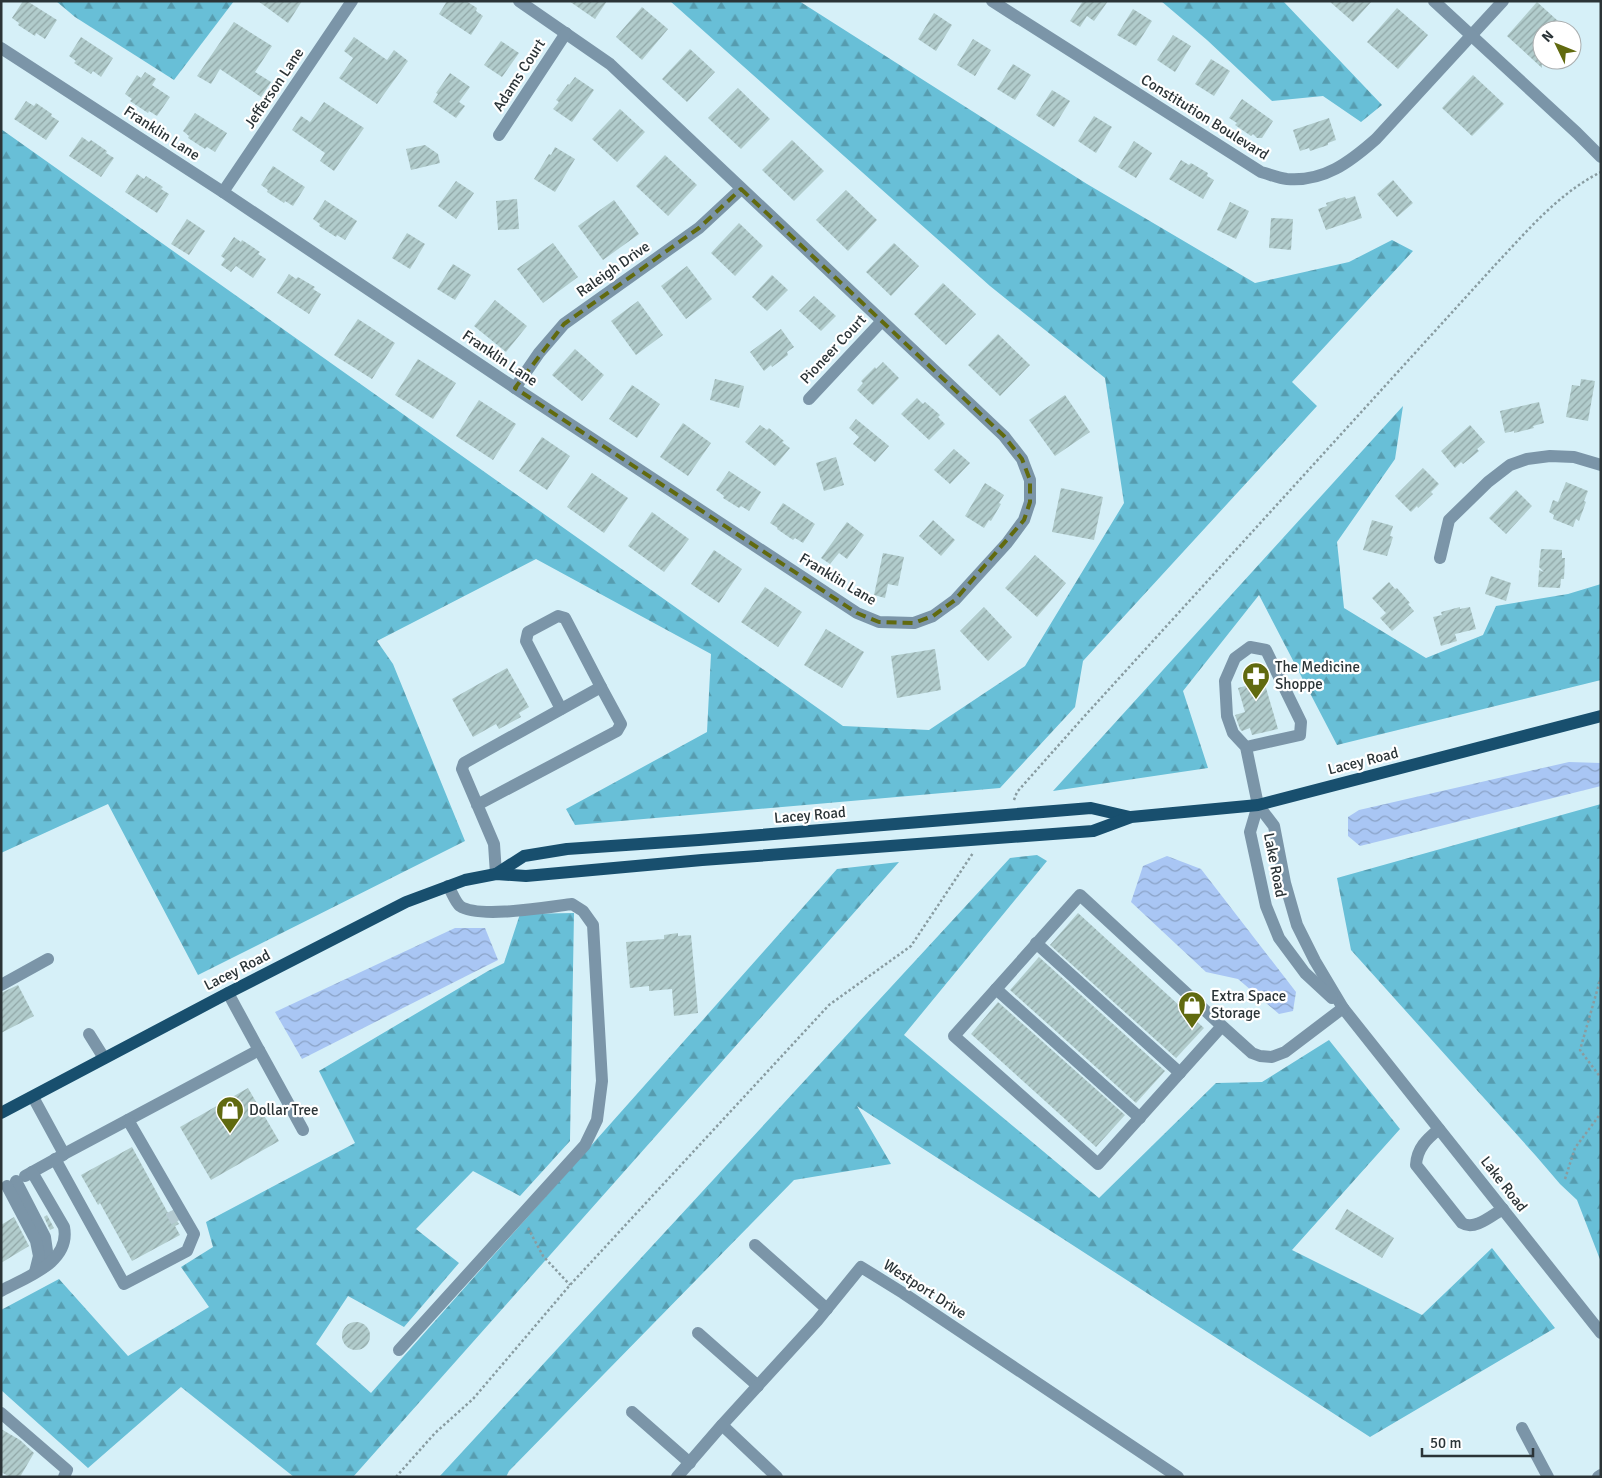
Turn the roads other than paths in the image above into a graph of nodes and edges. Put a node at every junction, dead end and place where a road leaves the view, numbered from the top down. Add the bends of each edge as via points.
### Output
1 (352, 1) edge
2 (519, 1) edge
3 (992, 1) edge
4 (1434, 1) edge
5 (1503, 1) edge
6 (566, 33) junction
7 (1472, 36) junction
8 (1, 48) edge
9 (499, 135) dead end
10 (1601, 157) edge
11 (741, 189) junction
12 (223, 192) junction
13 (881, 322) junction
14 (515, 388) junction
15 (809, 398) dead end
16 (1601, 465) edge
17 (1440, 558) dead end
18 (601, 687) junction
19 (561, 709) junction
20 (1601, 716) edge
21 (1246, 747) junction
22 (477, 805) junction
23 (1258, 805) junction
24 (1131, 817) junction
25 (785, 833) junction
26 (699, 840) junction
27 (788, 854) junction
28 (702, 860) junction
29 (496, 874) junction
30 (448, 886) junction
31 (1036, 943) junction
32 (48, 959) dead end
33 (1, 985) edge
34 (996, 989) junction
35 (228, 993) junction
36 (1343, 1008) junction
37 (1222, 1026) junction
38 (89, 1034) dead end
39 (259, 1050) junction
40 (104, 1058) junction
41 (1180, 1073) junction
42 (34, 1097) junction
43 (1, 1113) edge
44 (1140, 1118) junction
45 (128, 1120) junction
46 (1440, 1128) junction
47 (303, 1130) dead end
48 (60, 1157) junction
49 (32, 1172) junction
50 (160, 1176) junction
51 (8, 1185) edge
52 (1503, 1209) junction
53 (171, 1211) tunnel mouth
54 (178, 1224) tunnel mouth
55 (190, 1244) junction
56 (756, 1245) dead end
57 (39, 1270) junction
58 (1, 1291) edge
59 (827, 1309) junction
60 (1601, 1332) edge
61 (698, 1333) dead end
62 (399, 1350) dead end
63 (758, 1386) junction
64 (632, 1412) dead end
65 (1, 1413) edge
66 (722, 1425) junction
67 (1522, 1428) dead end
68 (690, 1462) junction
69 (1172, 1475) edge
70 (64, 1477) edge
71 (678, 1477) edge
72 (777, 1477) edge
73 (1548, 1477) edge

1 - 12 street, Jefferson Lane
2 - 6 street, Franklin Lane
3 - 7 street, Constitution Boulevard via 1261,172 1286,179 1324,175 1357,156
4 - 7 street
5 - 7 street, Constitution Boulevard
6 - 9 street, Adams Court
6 - 11 street, Franklin Lane via 610,64
7 - 10 street
8 - 12 street, Franklin Lane
11 - 13 street, Franklin Lane
11 - 14 street, Raleigh Drive via 699,228 564,324
12 - 14 street, Franklin Lane
13 - 14 street, Franklin Lane via 1004,436 1022,459 1030,480 1030,502 1024,520 1007,544 955,600 933,616 914,623 879,622 857,613
13 - 15 street, Pioneer Court
16 - 17 street via 1574,456 1527,459 1510,465 1449,520
18 - 19 street
18 - 19 street via 565,618 558,616 528,632 526,641
18 - 22 street via 621,724 617,731
19 - 22 street via 464,763 462,769
20 - 23 main road, Lacey Road
21 - 21 street via 1300,735 1301,722 1266,650 1250,647 1236,658 1225,681 1233,733
21 - 23 street
22 - 29 street via 494,844
23 - 24 main road, Lacey Road
23 - 36 street, Lake Road via 1274,826 1297,925
23 - 36 street, Lake Road via 1250,832 1266,906 1279,938 1305,973
24 - 25 main road, Lacey Road via 1091,808
24 - 27 main road, Lacey Road via 1093,831
25 - 26 main road, Lacey Road
25 - 27 main road
26 - 28 main road
26 - 29 main road, Lacey Road via 567,849 524,856
27 - 28 main road, Lacey Road
28 - 29 main road, Lacey Road via 526,876
29 - 30 main road, Lacey Road
30 - 35 main road, Lacey Road via 406,902
30 - 62 street via 458,905 469,911 492,912 572,904 583,911 593,925 602,1082 597,1120 585,1145
31 - 34 street
31 - 37 street via 1080,895
31 - 41 street
32 - 33 street
34 - 44 street
34 - 44 street via 954,1036 1098,1164
35 - 39 street
35 - 40 main road, Lacey Road
36 - 37 street via 1285,1052 1272,1057 1252,1052
36 - 46 street, Lake Road
37 - 41 street
38 - 40 street
39 - 45 street
39 - 47 street
40 - 42 main road, Lacey Road
41 - 44 street
42 - 43 main road, Lacey Road
42 - 48 street
45 - 48 street
45 - 50 street
46 - 52 street, Lake Road
46 - 52 street via 1424,1142 1416,1165 1464,1225 1473,1226
48 - 49 street
48 - 55 street via 124,1284 187,1251
49 - 51 street
49 - 57 street via 64,1227 65,1240 55,1260
50 - 53 street via 162,1196
50 - 55 street via 194,1234
51 - 57 street via 36,1241
52 - 60 street, Lake Road
54 - 55 street
56 - 59 street
57 - 58 street
59 - 63 street, Westport Drive
59 - 69 street, Westport Drive via 861,1267
61 - 63 street
63 - 66 street, Westport Drive
64 - 68 street
65 - 70 street via 66,1470
66 - 68 street, Westport Drive
66 - 72 street
67 - 73 street
68 - 71 street, Westport Drive

